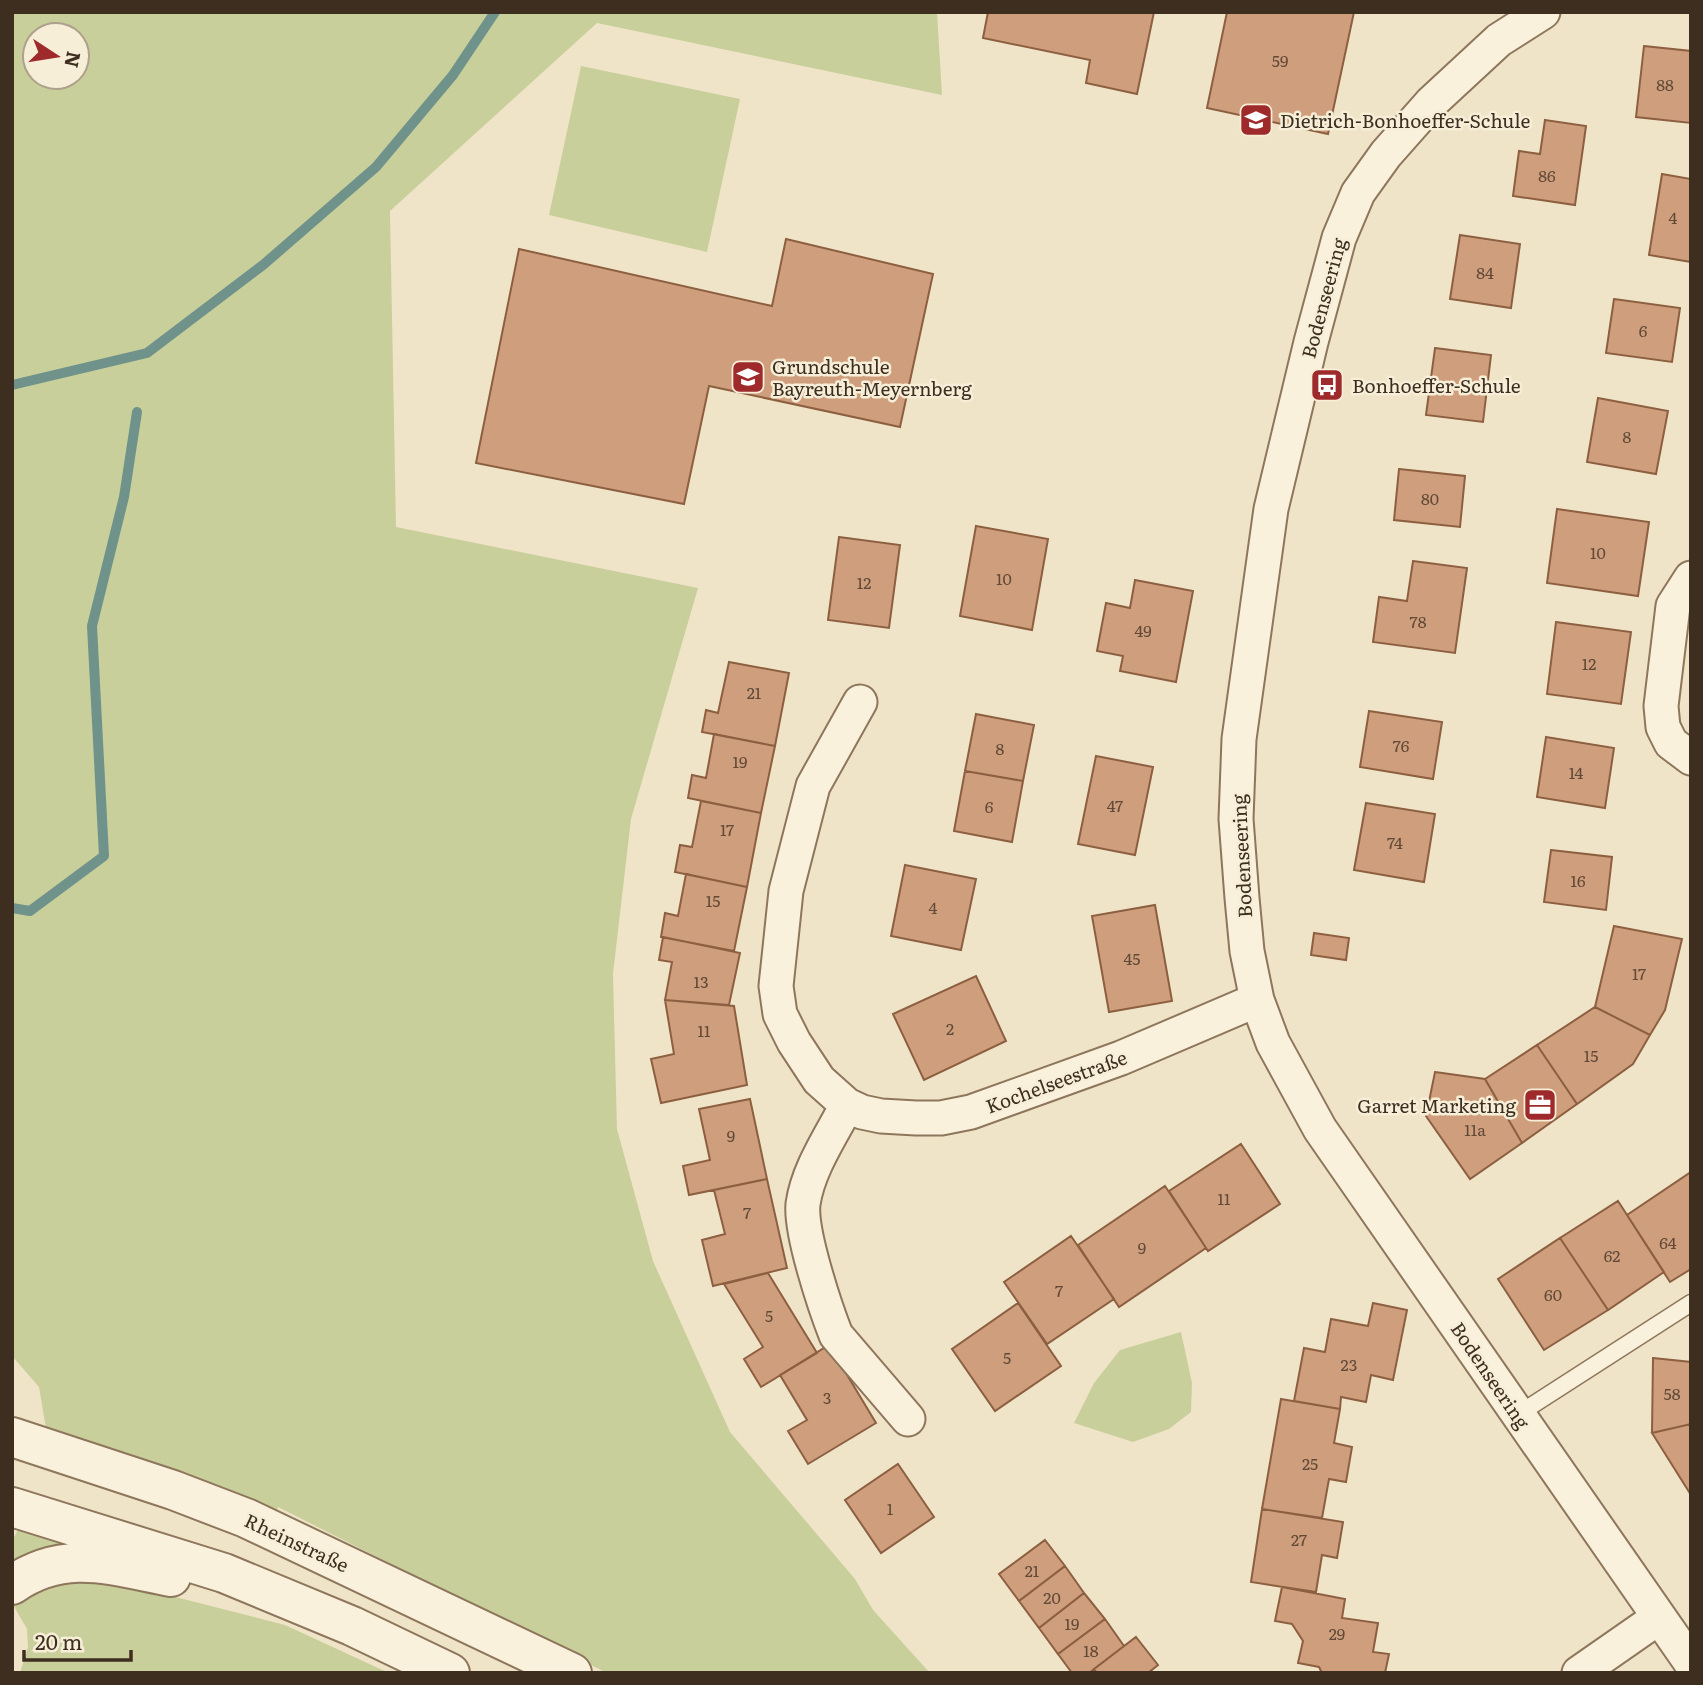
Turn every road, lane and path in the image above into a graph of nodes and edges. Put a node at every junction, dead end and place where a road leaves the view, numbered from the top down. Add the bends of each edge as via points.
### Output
1 (1543, 12) edge
2 (1691, 578) edge
3 (860, 702) dead end
4 (1691, 758) edge
5 (1258, 1000) junction
6 (847, 1105) junction
7 (1691, 1303) edge
8 (1517, 1415) junction
9 (908, 1419) dead end
10 (12, 1437) edge
11 (12, 1507) edge
12 (224, 1573) junction
13 (12, 1586) edge
14 (1658, 1618) junction
15 (1691, 1663) edge
16 (450, 1673) edge
17 (572, 1673) edge
18 (1579, 1673) edge

1 - 5 street, Bodenseering via 1499,40 1432,102 1369,175 1339,237 1271,509 1239,738 1236,819 1247,951
2 - 4 street via 1673,606 1661,706 1663,727 1671,743
3 - 6 street, Kochelseestraße via 813,786 786,891 776,986 780,1014 794,1042 819,1080
5 - 6 street, Kochelseestraße via 1121,1058 971,1112 916,1118 881,1116
5 - 8 street, Bodenseering via 1273,1043 1320,1129
6 - 9 street via 811,1176 803,1206 804,1225 836,1335
7 - 8 lane
8 - 14 street, Bodenseering
10 - 17 street, Rheinstraße via 246,1518
11 - 12 street
12 - 13 street via 190,1580 99,1563 62,1563 28,1574
12 - 16 street
14 - 15 street, Bodenseering
14 - 18 street

